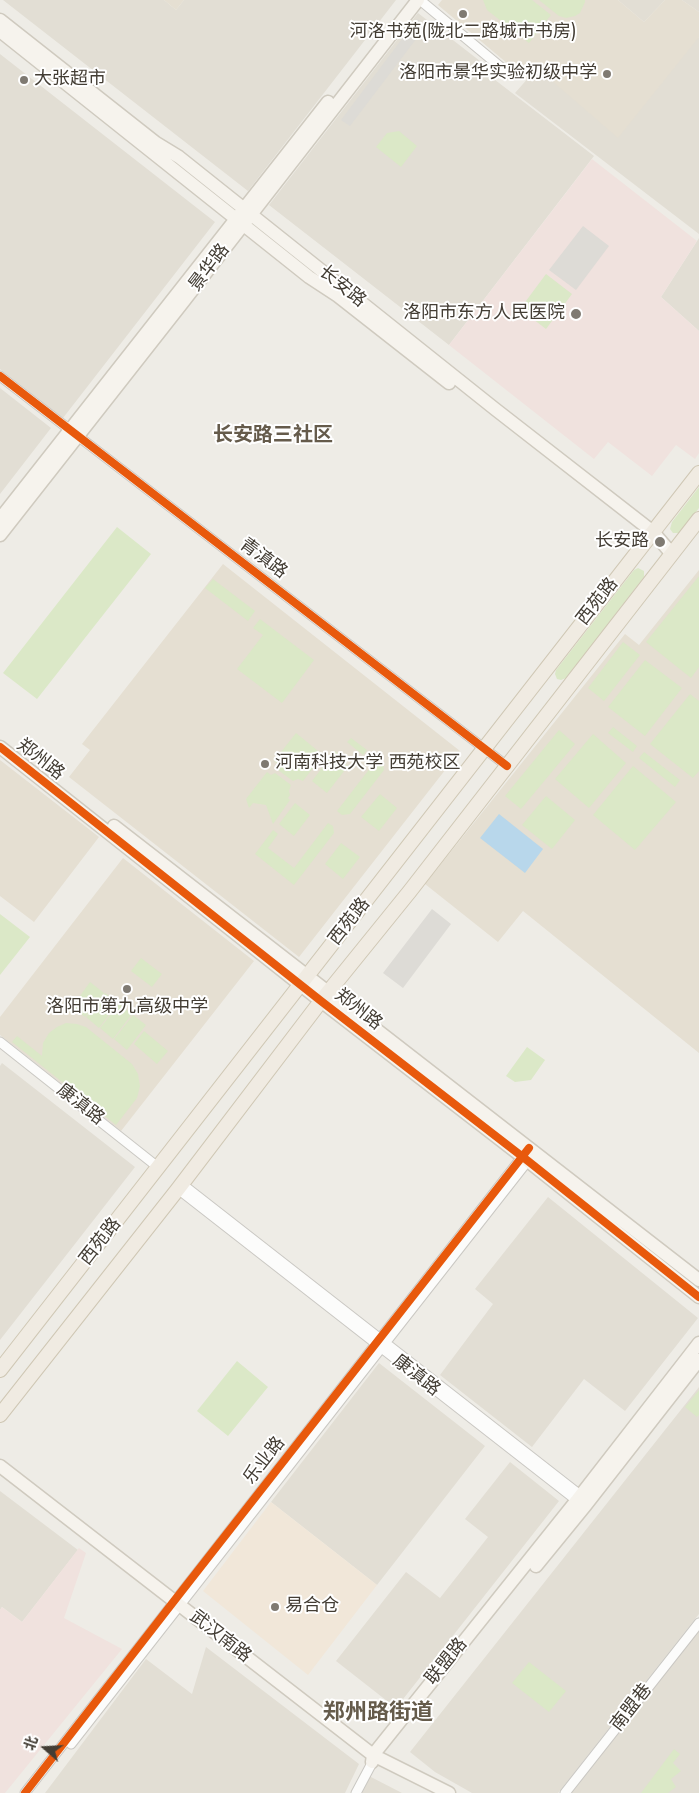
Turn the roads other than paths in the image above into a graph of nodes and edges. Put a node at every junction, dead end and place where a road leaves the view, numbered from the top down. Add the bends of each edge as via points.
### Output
1 (409, 0) edge
2 (419, 0) edge
3 (0, 20) edge
4 (0, 31) edge
5 (509, 74) dead end
6 (243, 216) junction
7 (0, 376) edge
8 (74, 433) junction
9 (699, 474) edge
10 (0, 519) edge
11 (699, 519) edge
12 (0, 535) edge
13 (650, 535) junction
14 (671, 553) junction
15 (0, 737) edge
16 (0, 747) edge
17 (485, 749) junction
18 (507, 766) junction
19 (305, 980) junction
20 (325, 996) junction
21 (0, 1042) edge
22 (0, 1050) edge
23 (529, 1154) junction
24 (157, 1170) junction
25 (180, 1186) junction
26 (699, 1280) edge
27 (699, 1297) edge
28 (699, 1343) edge
29 (380, 1344) junction
30 (699, 1360) edge
31 (0, 1370) edge
32 (0, 1415) edge
33 (0, 1466) edge
34 (0, 1475) edge
35 (583, 1501) junction
36 (175, 1606) junction
37 (699, 1623) edge
38 (375, 1759) junction
39 (26, 1793) edge
40 (33, 1793) edge
41 (356, 1793) edge
42 (432, 1793) edge
43 (449, 1793) edge
44 (565, 1793) edge

1 - 6 main road, 景华路
2 - 5 street
2 - 6 main road, 景华路
3 - 6 main road, 长安路 via 156,143 179,157
4 - 6 main road, 长安路
6 - 8 main road, 景华路
6 - 13 main road, 长安路 via 495,409
7 - 8 street, 青滇路
8 - 10 main road, 景华路
8 - 12 main road, 景华路
8 - 17 street, 青滇路
9 - 13 main road, 西苑路
11 - 14 main road, 西苑路
13 - 14 main road, 长安路
13 - 17 main road, 西苑路
14 - 18 main road, 西苑路
15 - 19 main road, 郑州路
16 - 19 main road, 郑州路
17 - 18 street, 青滇路
17 - 19 main road, 西苑路
18 - 20 main road, 西苑路
19 - 20 main road, 郑州路
19 - 24 main road, 西苑路
20 - 23 main road, 郑州路
20 - 25 main road, 西苑路
21 - 24 street, 康滇路
22 - 24 street, 康滇路
23 - 26 main road, 郑州路
23 - 27 main road, 郑州路
23 - 29 street, 乐业路
24 - 31 main road, 西苑路
25 - 29 street, 康滇路
25 - 32 main road, 西苑路
28 - 35 main road, 联盟路
29 - 35 street, 康滇路
29 - 36 street, 乐业路
30 - 35 main road, 联盟路
33 - 36 main road, 武汉南路
34 - 36 main road, 武汉南路
35 - 38 main road, 联盟路
36 - 38 main road, 武汉南路
36 - 39 street, 乐业路
36 - 40 street, 乐业路
37 - 44 street, 南盟巷
38 - 41 street
38 - 42 main road, 武汉南路
38 - 43 main road, 武汉南路

